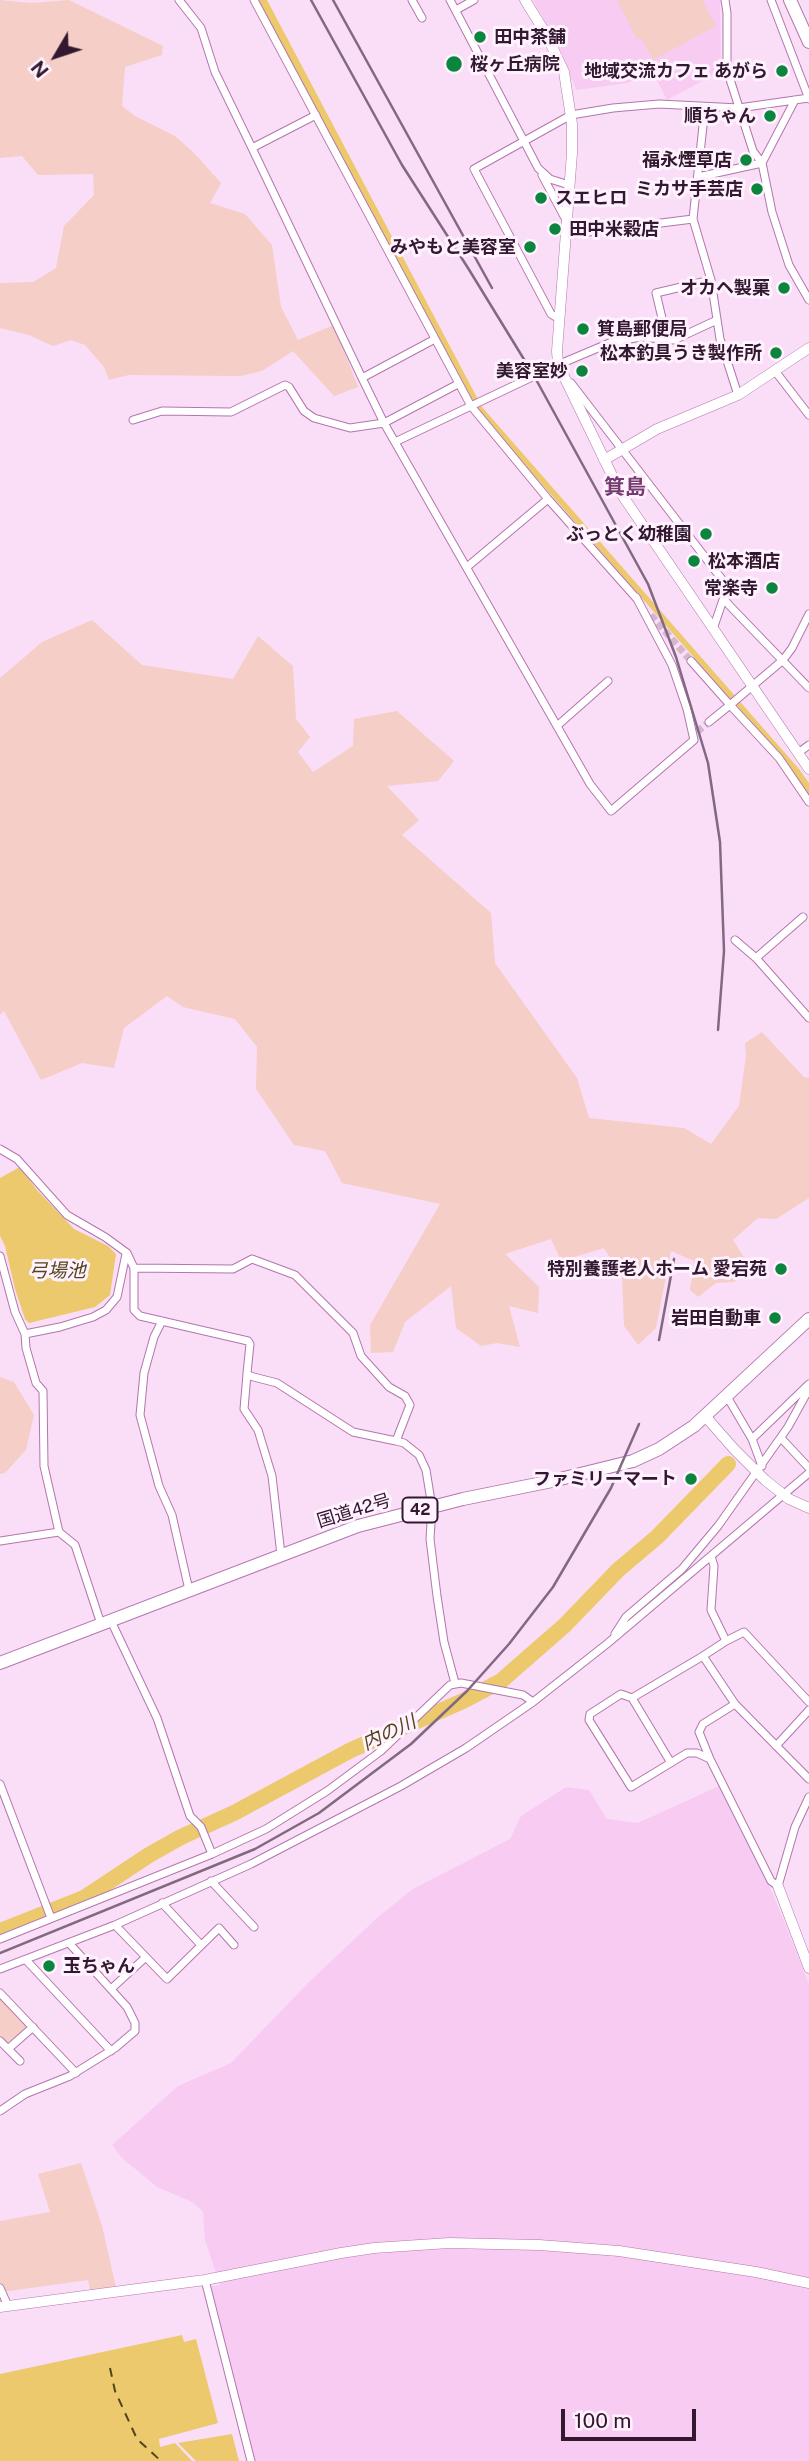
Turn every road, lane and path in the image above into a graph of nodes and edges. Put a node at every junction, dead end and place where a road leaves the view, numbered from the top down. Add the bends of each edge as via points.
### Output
1 (179, 0) edge
2 (254, 0) edge
3 (412, 0) edge
4 (450, 0) edge
5 (474, 0) edge
6 (525, 0) edge
7 (725, 0) edge
8 (771, 0) edge
9 (790, 0) edge
10 (456, 10) junction
11 (422, 18) dead end
12 (809, 41) edge
13 (809, 99) edge
14 (795, 100) junction
15 (705, 107) junction
16 (739, 108) junction
17 (316, 115) junction
18 (571, 116) junction
19 (523, 141) junction
20 (252, 148) junction
21 (762, 163) junction
22 (540, 171) junction
23 (698, 177) junction
24 (569, 185) junction
25 (693, 219) junction
26 (566, 220) junction
27 (565, 234) junction
28 (711, 280) junction
29 (809, 300) edge
30 (559, 319) junction
31 (717, 320) junction
32 (435, 339) junction
33 (667, 339) junction
34 (809, 348) edge
35 (560, 368) junction
36 (548, 369) tunnel mouth
37 (775, 371) junction
38 (362, 378) junction
39 (530, 379) tunnel mouth
40 (458, 384) junction
41 (738, 396) junction
42 (471, 407) junction
43 (809, 415) edge
44 (133, 420) dead end
45 (384, 423) junction
46 (395, 442) junction
47 (622, 448) junction
48 (604, 460) junction
49 (548, 499) junction
50 (467, 567) junction
51 (636, 597) junction
52 (724, 597) junction
53 (809, 614) edge
54 (651, 615) tunnel mouth
55 (712, 629) junction
56 (783, 660) junction
57 (691, 661) tunnel mouth
58 (608, 681) dead end
59 (752, 687) junction
60 (809, 688) edge
61 (730, 705) junction
62 (709, 722) tunnel mouth
63 (557, 726) junction
64 (809, 745) edge
65 (798, 753) junction
66 (809, 769) edge
67 (809, 802) edge
68 (803, 917) dead end
69 (735, 940) dead end
70 (756, 958) junction
71 (809, 1018) edge
72 (0, 1149) edge
73 (127, 1252) junction
74 (0, 1256) edge
75 (134, 1268) junction
76 (809, 1319) edge
77 (162, 1321) junction
78 (26, 1334) junction
79 (247, 1373) junction
80 (809, 1384) edge
81 (809, 1389) edge
82 (726, 1395) junction
83 (705, 1416) junction
84 (781, 1438) junction
85 (752, 1439) junction
86 (396, 1441) junction
87 (760, 1469) junction
88 (809, 1471) edge
89 (783, 1495) junction
90 (432, 1507) junction
91 (809, 1508) edge
92 (58, 1532) junction
93 (0, 1541) edge
94 (281, 1555) junction
95 (711, 1556) junction
96 (189, 1591) junction
97 (106, 1623) junction
98 (611, 1640) junction
99 (726, 1642) junction
100 (703, 1656) junction
101 (0, 1663) edge
102 (455, 1683) junction
103 (632, 1698) junction
104 (533, 1702) junction
105 (809, 1702) edge
106 (735, 1704) junction
107 (809, 1710) edge
108 (776, 1746) junction
109 (710, 1759) junction
110 (671, 1763) junction
111 (809, 1779) edge
112 (0, 1784) edge
113 (809, 1797) edge
114 (212, 1854) junction
115 (211, 1881) junction
116 (778, 1886) junction
117 (162, 1903) junction
118 (51, 1918) junction
119 (116, 1924) junction
120 (254, 1927) dead end
121 (0, 1939) edge
122 (69, 1943) junction
123 (201, 1945) junction
124 (234, 1945) dead end
125 (146, 1957) junction
126 (26, 1960) junction
127 (808, 1962) edge
128 (0, 1969) edge
129 (111, 1989) junction
130 (0, 1993) edge
131 (33, 2027) junction
132 (0, 2041) edge
133 (8, 2049) junction
134 (111, 2050) junction
135 (20, 2061) dead end
136 (76, 2073) junction
137 (0, 2111) edge
138 (205, 2280) junction
139 (809, 2283) edge
140 (0, 2288) edge
141 (4, 2306) edge
142 (251, 2461) edge

1 - 20 street via 201,28 215,72
2 - 17 street
3 - 11 street
4 - 10 street
5 - 10 street
6 - 18 street via 559,62
7 - 16 street via 727,70
8 - 13 street
9 - 12 highway
10 - 19 street
13 - 14 street
14 - 16 street
14 - 21 street
15 - 16 street
15 - 18 street via 659,104
15 - 23 street
16 - 21 street via 753,151
17 - 20 street
17 - 32 street
18 - 19 street
18 - 24 street
19 - 22 street
19 - 30 street via 474,169 551,314
20 - 38 street
21 - 23 street
21 - 29 street via 789,265
22 - 24 street
22 - 26 street
23 - 25 street
24 - 26 street
25 - 27 street
25 - 28 street
26 - 27 street
27 - 30 street
28 - 31 street
28 - 33 street via 656,293
30 - 35 street via 556,356
31 - 33 street
31 - 41 street
32 - 38 street
32 - 40 street
33 - 35 street via 625,339 600,346
34 - 37 street
35 - 36 street
35 - 47 street
35 - 48 street
37 - 41 street
37 - 43 street
38 - 45 street
39 - 42 street
40 - 42 street
40 - 45 street
41 - 47 street
42 - 46 street
42 - 49 street
44 - 45 street via 162,411 231,412 285,385 314,418 350,428
45 - 46 street
46 - 50 street
47 - 48 street
47 - 52 street via 721,578
48 - 55 street
49 - 50 street
49 - 51 street
50 - 63 street
51 - 54 street
51 - 63 street via 672,665 694,740 611,811
52 - 55 street
52 - 56 street
53 - 56 street
55 - 59 street
56 - 59 street
56 - 60 street
57 - 61 street
58 - 63 street
59 - 61 street
59 - 65 street
61 - 62 street
61 - 67 street via 779,758
64 - 65 street
65 - 66 street
68 - 70 street
69 - 70 street
70 - 71 street
72 - 73 street via 17,1160 67,1215
73 - 75 street
73 - 78 street via 117,1297 106,1310
74 - 78 street
75 - 77 street via 134,1310 140,1317
75 - 86 street via 233,1269 252,1259 295,1275 353,1333 361,1356 382,1380 408,1399 407,1416
76 - 82 highway, 国道42号 / 42
77 - 79 street via 248,1341
77 - 96 street via 144,1373 140,1415 159,1486 172,1515
78 - 92 street via 36,1382 43,1391 44,1466
79 - 86 street via 276,1383 353,1432
79 - 94 street via 244,1409 258,1430 271,1471
80 - 85 street
81 - 84 street
82 - 83 highway, 国道42号 / 42
82 - 85 street
83 - 87 street
83 - 90 highway, 国道42号 / 42 via 680,1437 633,1461
84 - 87 street
84 - 88 street
85 - 87 street
86 - 90 street via 419,1455
87 - 89 street
87 - 98 street via 693,1557 626,1617
88 - 89 street
89 - 91 street
89 - 95 street
90 - 94 highway, 国道42号 / 42 via 358,1526
90 - 102 street via 430,1539 444,1642
92 - 93 street
92 - 97 street via 75,1545
94 - 96 highway, 国道42号 / 42
95 - 98 street
95 - 99 street via 710,1610
96 - 97 highway, 国道42号 / 42
97 - 101 highway, 国道42号 / 42
97 - 114 street via 161,1727 190,1816 201,1827
98 - 104 street
99 - 100 street
99 - 105 street via 744,1632
100 - 103 street
100 - 106 street
102 - 104 street via 523,1695
102 - 114 street via 381,1751 327,1791 266,1829
103 - 110 street
103 - 110 street via 621,1694 590,1714 589,1720 631,1787
104 - 115 street via 401,1786
106 - 108 street
106 - 109 street via 700,1729
107 - 108 street
108 - 111 street
109 - 110 street via 692,1752
109 - 116 street via 771,1881
112 - 118 street
113 - 116 street
114 - 118 street
115 - 117 street
115 - 120 street
116 - 127 street
117 - 119 street
117 - 123 street
118 - 121 street
119 - 122 street
119 - 125 street
122 - 126 street
122 - 129 street
123 - 124 street via 219,1928
123 - 125 street via 167,1979
125 - 129 street
126 - 128 street
126 - 134 street
129 - 134 street via 130,2011 136,2027
130 - 131 street
131 - 133 street
131 - 136 street
132 - 133 street
133 - 135 street
134 - 136 street
136 - 137 street via 25,2094
138 - 139 street via 374,2248 493,2243 619,2251
138 - 141 street
138 - 142 street
140 - 141 street

